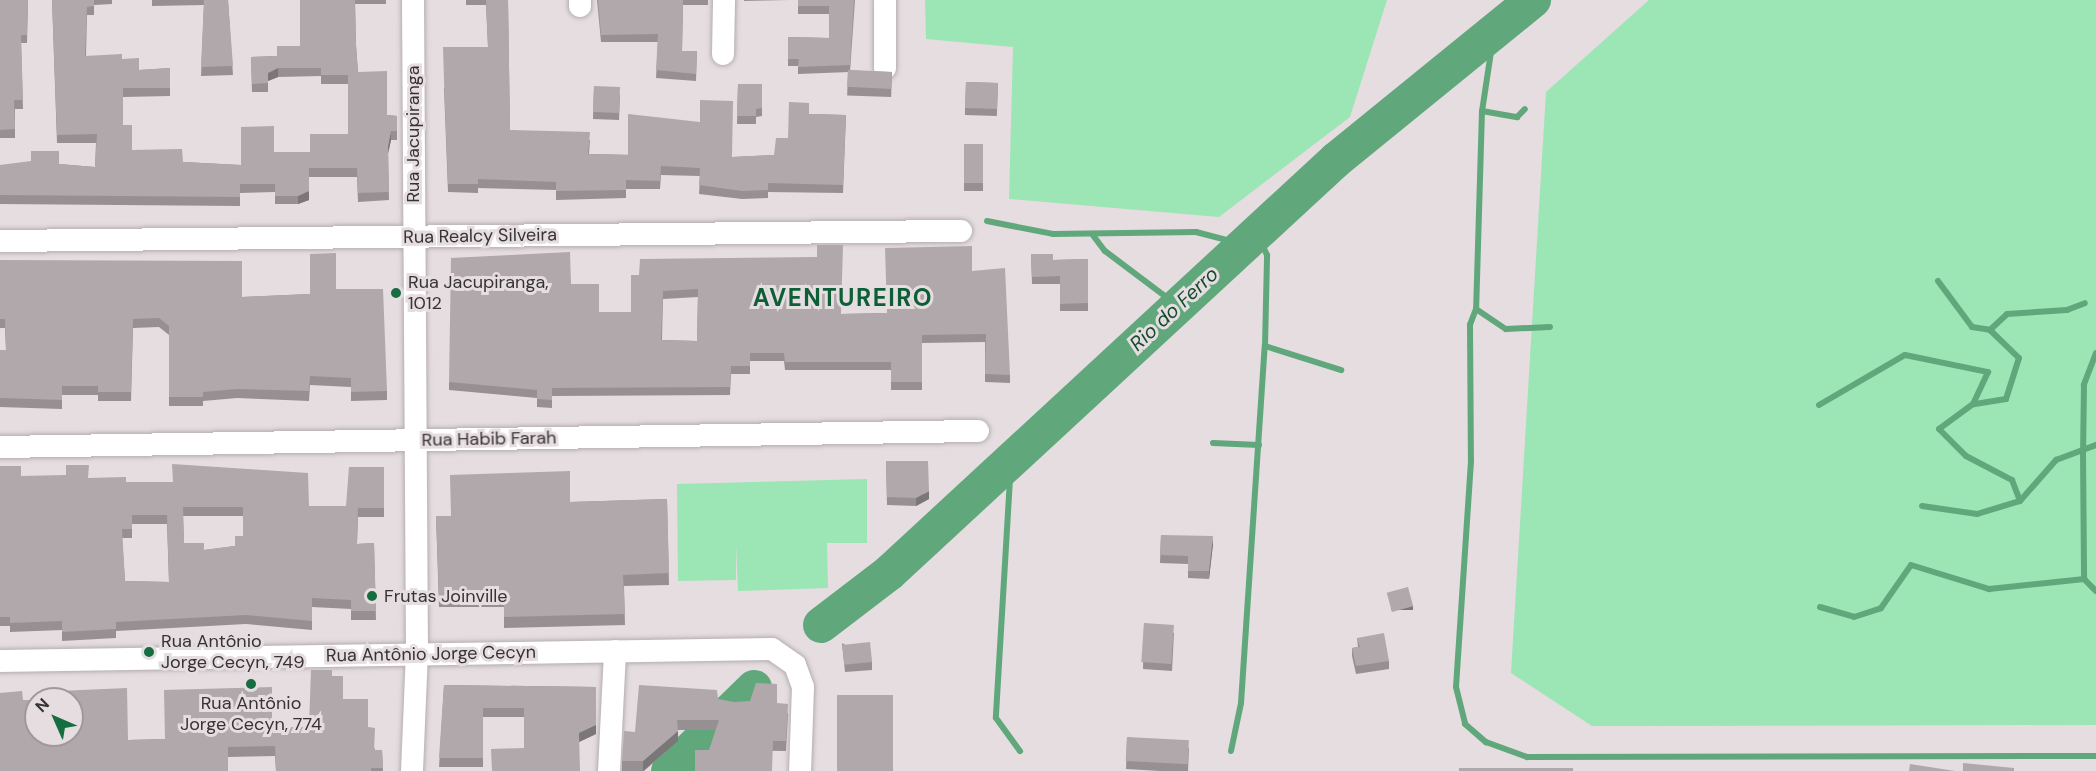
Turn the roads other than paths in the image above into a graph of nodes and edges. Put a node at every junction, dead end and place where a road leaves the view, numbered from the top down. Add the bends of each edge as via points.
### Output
1 (412, 0) edge
2 (724, 0) edge
3 (885, 0) edge
4 (723, 54) dead end
5 (885, 68) dead end
6 (961, 231) dead end
7 (413, 237) junction
8 (0, 241) edge
9 (978, 431) dead end
10 (415, 440) junction
11 (0, 447) edge
12 (615, 651) junction
13 (417, 654) junction
14 (0, 661) edge
15 (412, 771) edge
16 (609, 771) edge
17 (800, 771) edge

1 - 7 street, Rua Jacupiranga
2 - 4 street
3 - 5 street
6 - 7 street, Rua Realcy Silveira
7 - 8 street, Rua Realcy Silveira
7 - 10 street, Rua Jacupiranga
9 - 10 street, Rua Habib Farah
10 - 11 street, Rua Habib Farah
10 - 13 street, Rua Jacupiranga
12 - 13 street, Rua Antônio Jorge Cecyn
12 - 16 street
12 - 17 street, Rua Antônio Jorge Cecyn via 762,648 788,656 803,687
13 - 14 street, Rua Antônio Jorge Cecyn
13 - 15 street, Rua Jacupiranga

